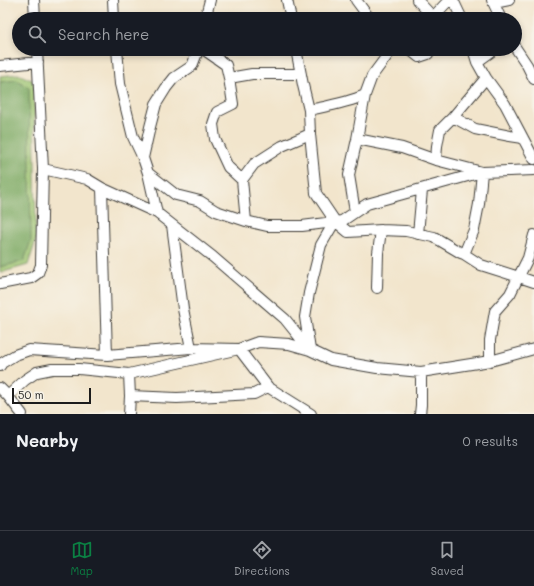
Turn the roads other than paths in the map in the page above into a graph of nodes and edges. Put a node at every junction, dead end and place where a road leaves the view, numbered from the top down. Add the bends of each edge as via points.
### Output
1 (34, 0) edge
2 (113, 0) edge
3 (210, 0) edge
4 (287, 0) edge
5 (356, 0) edge
6 (417, 0) edge
7 (449, 0) edge
8 (454, 0) edge
9 (509, 0) edge
10 (493, 2) edge
11 (35, 12) edge
12 (114, 12) edge
13 (207, 12) edge
14 (290, 12) edge
15 (365, 12) edge
16 (427, 12) edge
17 (438, 12) edge
18 (459, 12) edge
19 (498, 12) edge
20 (38, 56) edge
21 (118, 56) edge
22 (196, 56) edge
23 (213, 56) edge
24 (297, 56) edge
25 (387, 56) edge
26 (475, 56) edge
27 (485, 56) edge
28 (520, 56) edge
29 (38, 62) junction
30 (477, 62) junction
31 (0, 66) edge
32 (301, 74) junction
33 (229, 78) junction
34 (486, 78) junction
35 (534, 79) edge
36 (365, 95) junction
37 (309, 110) junction
38 (453, 117) junction
39 (310, 134) junction
40 (523, 138) junction
41 (357, 139) junction
42 (143, 158) junction
43 (534, 159) edge
44 (436, 160) junction
45 (43, 169) junction
46 (534, 170) edge
47 (482, 172) junction
48 (148, 173) junction
49 (242, 180) junction
50 (102, 188) junction
51 (422, 190) junction
52 (355, 212) junction
53 (157, 213) junction
54 (246, 222) junction
55 (335, 222) junction
56 (172, 225) junction
57 (381, 230) junction
58 (418, 234) junction
59 (534, 236) edge
60 (464, 254) junction
61 (519, 277) junction
62 (534, 282) edge
63 (0, 284) edge
64 (377, 288) dead end
65 (191, 348) junction
66 (239, 349) junction
67 (534, 349) edge
68 (310, 350) junction
69 (107, 355) junction
70 (490, 361) junction
71 (0, 366) edge
72 (420, 372) junction
73 (129, 374) junction
74 (268, 387) junction
75 (0, 388) edge
76 (8, 396) junction
77 (130, 396) junction
78 (22, 414) edge
79 (129, 414) edge
80 (312, 414) edge
81 (420, 414) edge

1 - 11 street
2 - 12 street
3 - 13 street
4 - 14 street
5 - 15 street
6 - 16 street
7 - 17 street
8 - 18 street
9 - 10 street
10 - 19 street
20 - 29 street
21 - 42 street via 120,84 133,137
22 - 42 street via 192,66 174,78 156,104
23 - 33 street via 226,65
24 - 32 street
25 - 36 street via 372,76
26 - 30 street
27 - 30 street
28 - 35 street
29 - 31 street
29 - 45 street
30 - 34 street
32 - 33 street via 252,74
32 - 37 street
33 - 49 street via 233,104 217,112 213,124 215,139 228,167
34 - 38 street
34 - 40 street via 505,104
36 - 37 street via 333,106
36 - 41 street
37 - 39 street
38 - 40 street via 475,129
38 - 44 street via 440,130
39 - 49 street via 282,146 254,164
39 - 55 street via 316,193
40 - 43 street
41 - 44 street via 402,148
41 - 52 street via 349,174
42 - 48 street
44 - 47 street
45 - 50 street via 87,179
45 - 63 street via 41,265 38,273 31,278
46 - 47 street
47 - 51 street
47 - 60 street via 480,204 474,230
48 - 53 street
48 - 54 street via 176,195 200,201 216,211
49 - 54 street
50 - 53 street
50 - 69 street
51 - 52 street via 367,204
51 - 58 street
52 - 55 street
53 - 56 street
54 - 55 street via 267,226 302,226
55 - 57 street via 348,232
55 - 68 street via 321,246 309,293 305,317
56 - 65 street
56 - 68 street via 285,319
57 - 58 street
57 - 64 street
58 - 60 street via 434,237
59 - 61 street
60 - 61 street via 481,265
61 - 62 street
61 - 70 street via 510,294 495,311 490,340
65 - 66 street
65 - 69 street
66 - 68 street via 258,342 288,344
66 - 73 street
66 - 74 street
67 - 70 street
68 - 72 street via 331,360
69 - 71 street via 29,350 15,355
70 - 72 street
72 - 81 street
73 - 76 street via 80,369 37,372
73 - 77 street
74 - 77 street via 254,394 177,398
74 - 80 street
75 - 76 street
76 - 78 street
77 - 79 street

